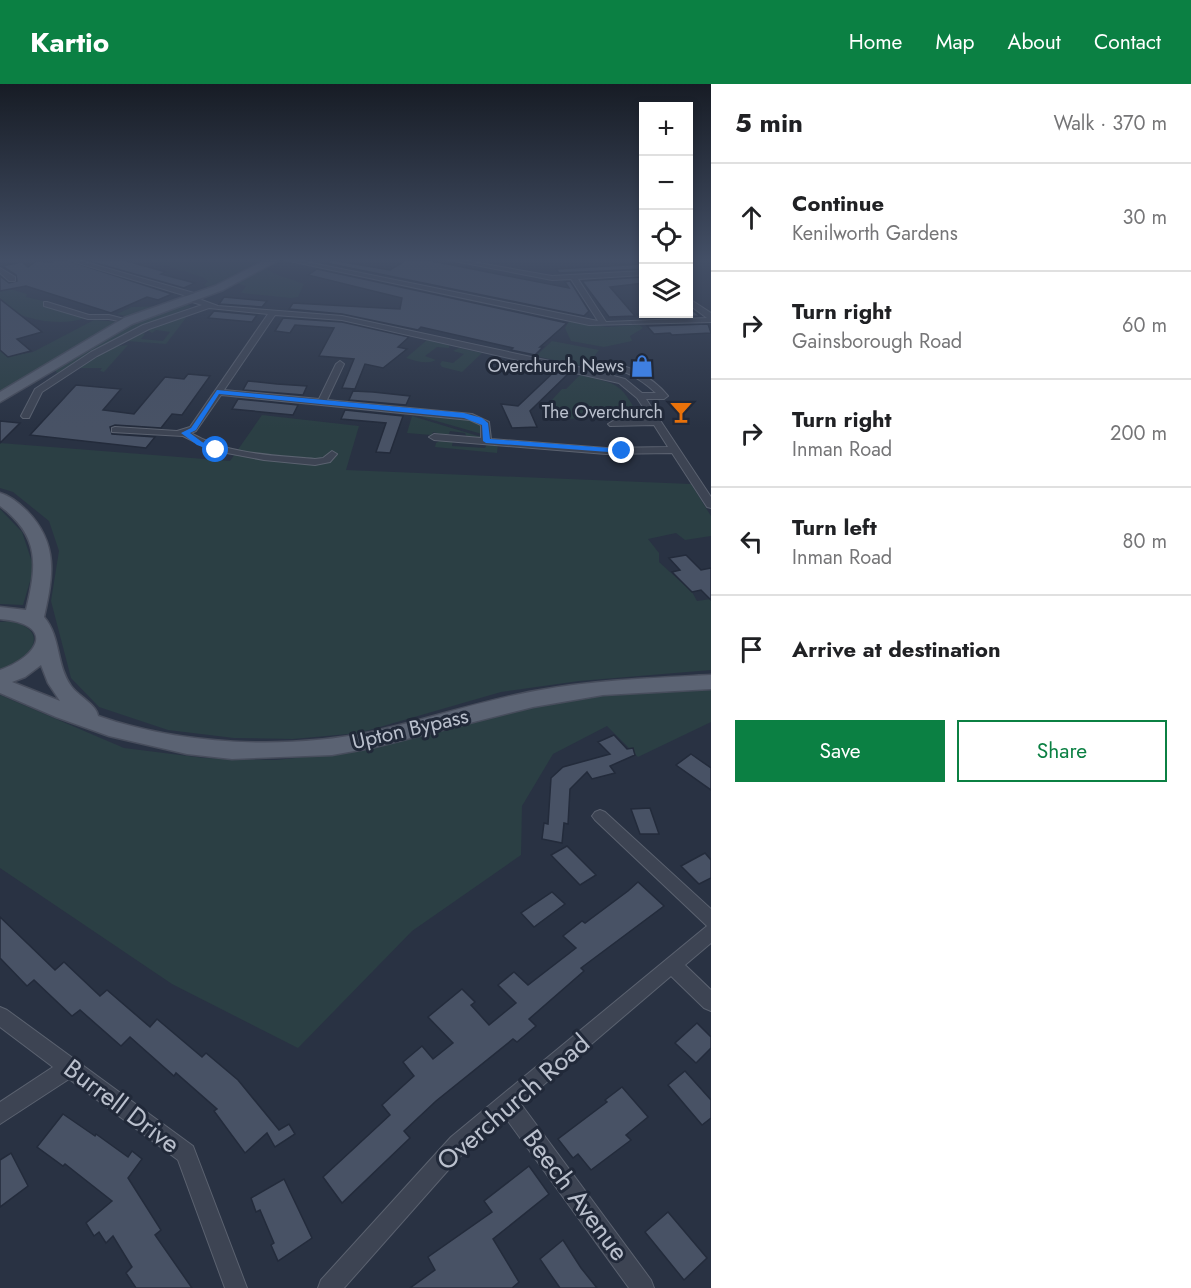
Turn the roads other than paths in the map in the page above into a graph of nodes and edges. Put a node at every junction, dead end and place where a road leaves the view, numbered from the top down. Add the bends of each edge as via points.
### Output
1 (85, 316) edge
2 (142, 316) edge
3 (172, 316) edge
4 (271, 316) edge
5 (317, 316) edge
6 (565, 316) edge
7 (599, 316) edge
8 (711, 318) edge
9 (128, 321) junction
10 (604, 324) junction
11 (66, 357) junction
12 (340, 364) dead end
13 (589, 372) junction
14 (36, 381) junction
15 (52, 381) junction
16 (217, 392) junction
17 (640, 396) junction
18 (0, 398) edge
19 (321, 402) junction
20 (0, 410) edge
21 (26, 416) dead end
22 (656, 422) junction
23 (613, 423) dead end
24 (115, 430) dead end
25 (185, 433) junction
26 (435, 437) dead end
27 (486, 441) junction
28 (675, 450) junction
29 (332, 454) dead end
30 (0, 498) edge
31 (711, 505) edge
32 (0, 613) edge
33 (34, 619) junction
34 (46, 640) junction
35 (0, 678) edge
36 (711, 682) edge
37 (0, 685) edge
38 (110, 728) junction
39 (600, 816) dead end
40 (711, 920) edge
41 (711, 932) edge
42 (672, 965) junction
43 (711, 1002) edge
44 (0, 1016) edge
45 (70, 1067) junction
46 (508, 1104) junction
47 (0, 1114) edge
48 (236, 1288) edge
49 (329, 1288) edge
50 (643, 1288) edge

1 - 9 street
2 - 9 main road
3 - 15 street via 122,338
4 - 16 street
5 - 13 street via 342,318
6 - 10 street
7 - 10 street
8 - 10 street
9 - 11 main road
11 - 14 main road
11 - 18 main road
12 - 19 street
13 - 17 street via 622,381
13 - 17 street via 602,364 621,368 655,385 664,396
14 - 15 street
14 - 20 main road
15 - 21 street via 38,391
16 - 19 street
16 - 25 street via 193,429
17 - 22 street
19 - 27 street via 472,417 486,424
22 - 23 street
22 - 28 street
24 - 25 street
25 - 29 street via 216,450 315,462
26 - 27 street
27 - 28 street via 606,451
28 - 31 street
30 - 33 main road via 24,517 45,555
32 - 33 main road
33 - 34 main road, Upton Bypass via 42,624
34 - 35 main road via 34,661
34 - 38 main road, Upton Bypass via 56,683 65,696
36 - 38 main road, Upton Bypass via 603,688 533,699 332,747 232,751 187,746
37 - 38 main road, Upton Bypass
39 - 40 street
41 - 42 street, Overchurch Road
42 - 43 street
42 - 46 street, Overchurch Road
44 - 45 street, Burrell Drive
45 - 47 street
45 - 48 street, Burrell Drive via 186,1153
46 - 49 street, Overchurch Road via 458,1144
46 - 50 street, Beech Avenue

